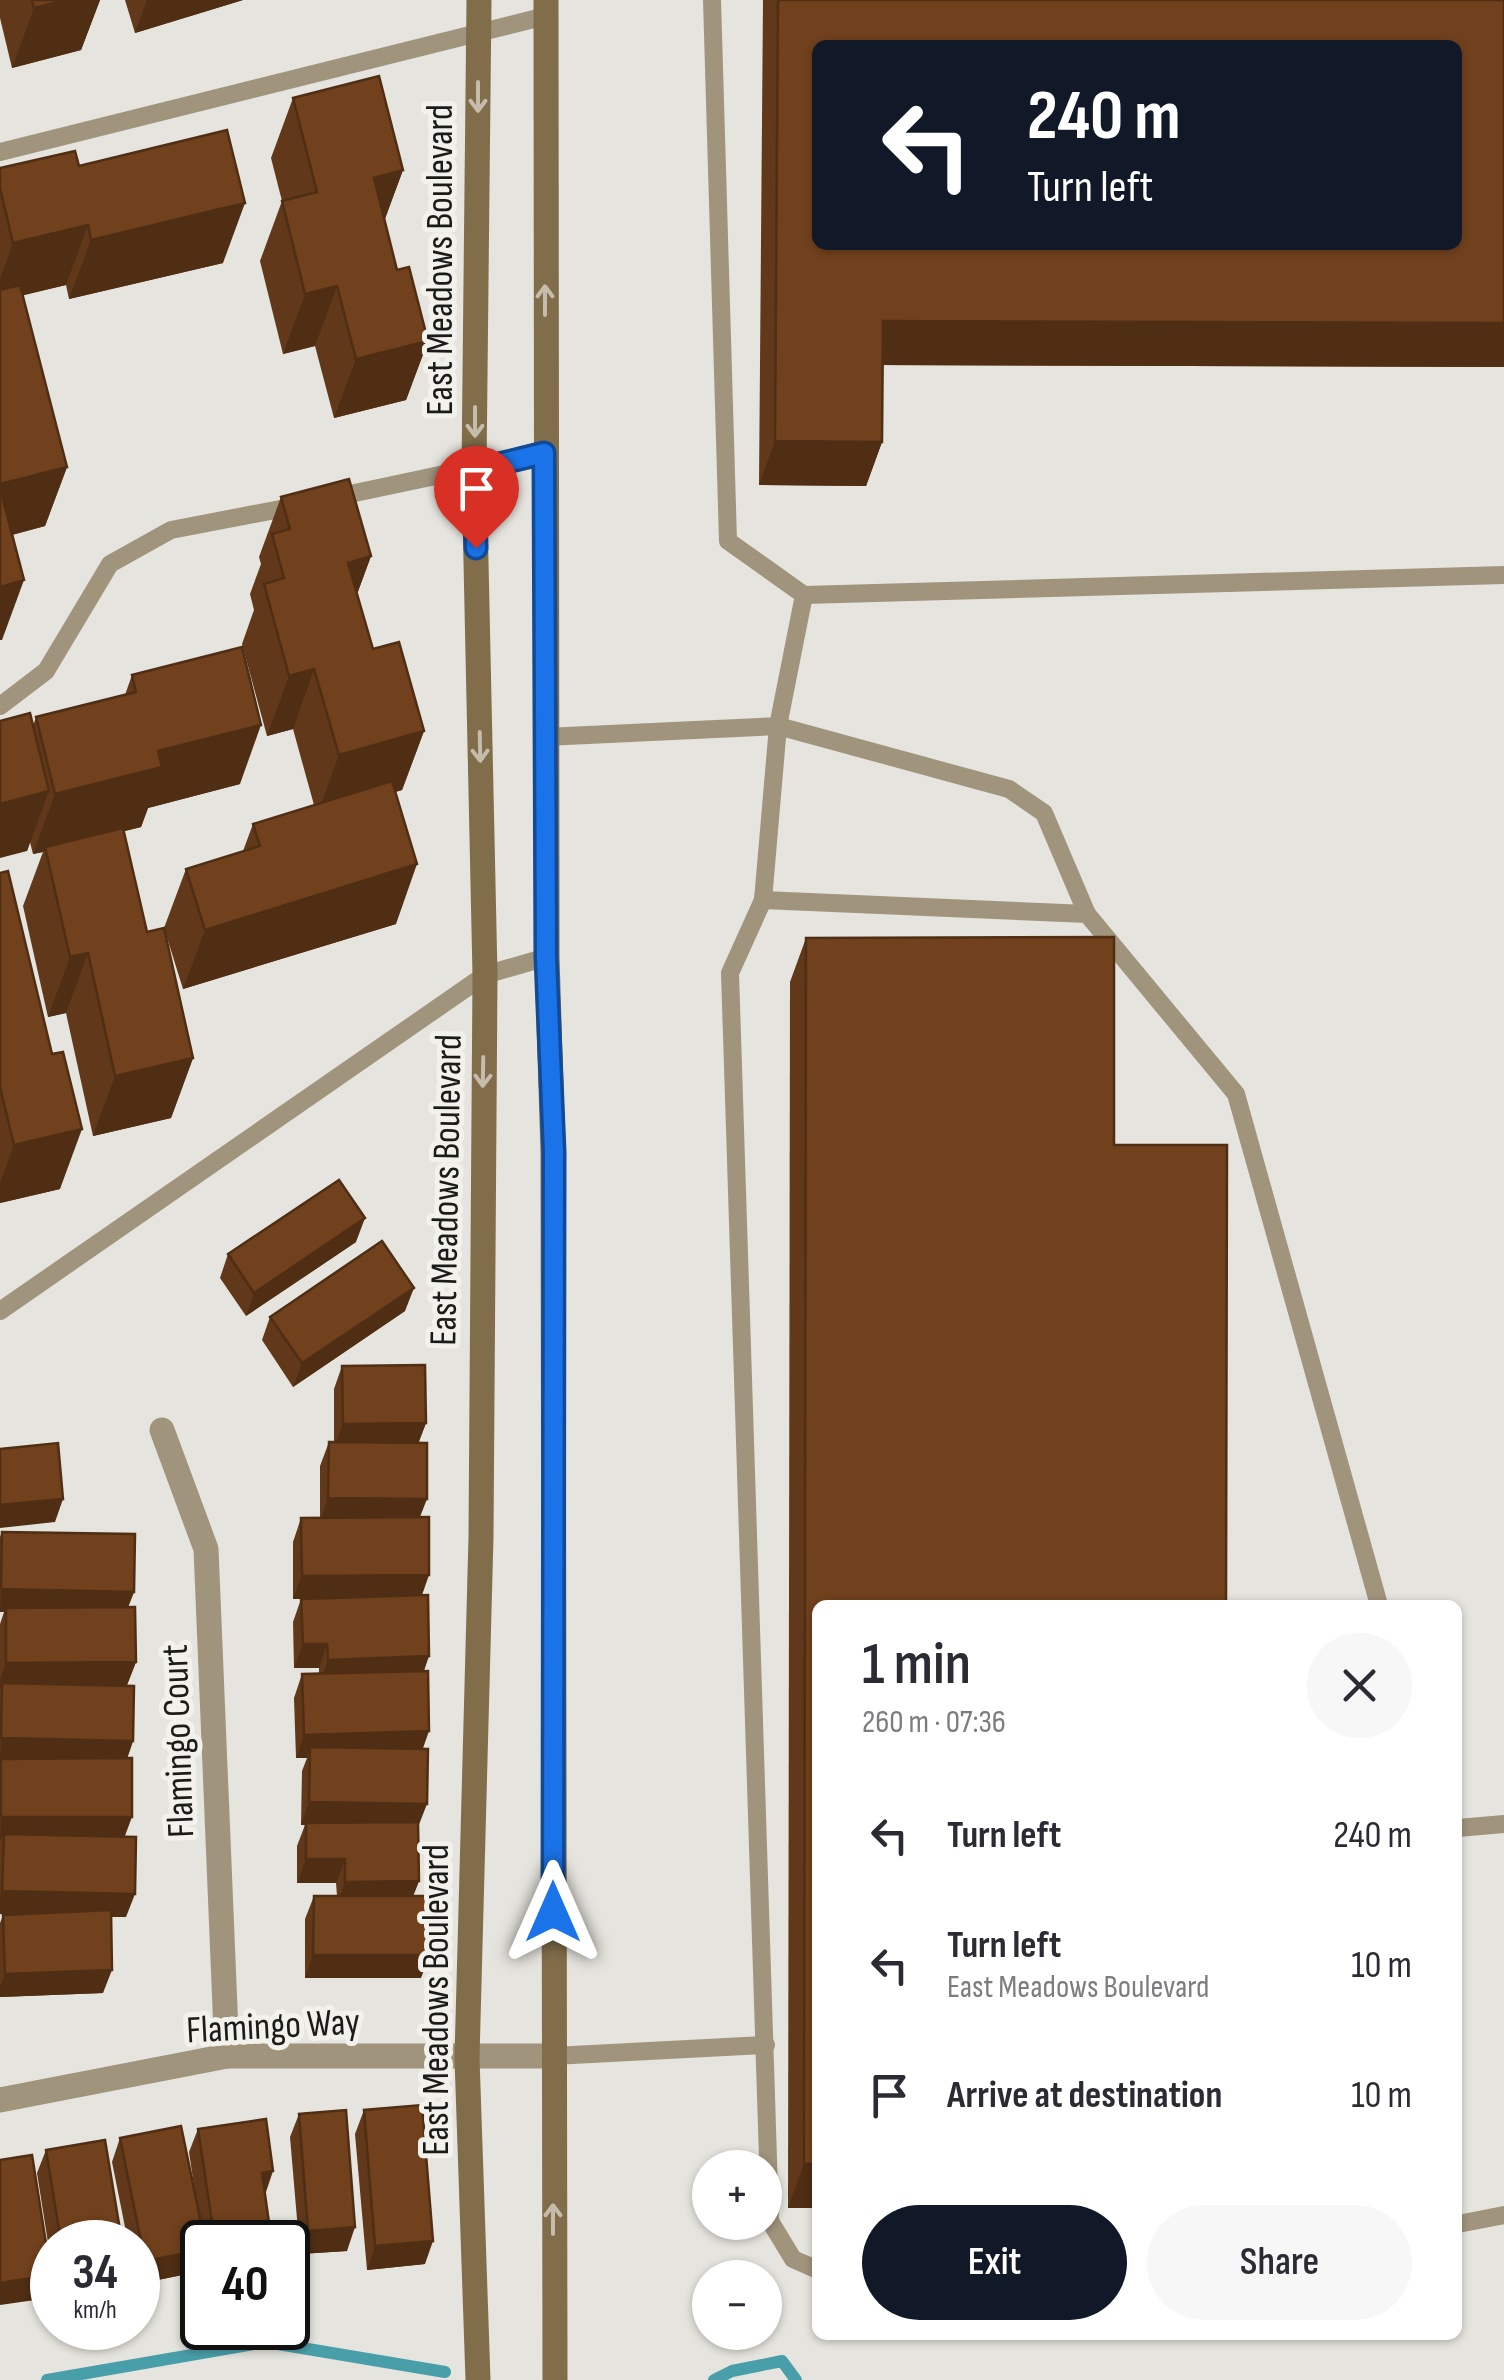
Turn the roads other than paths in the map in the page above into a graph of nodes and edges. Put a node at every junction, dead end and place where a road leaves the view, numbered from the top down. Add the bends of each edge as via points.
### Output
1 (478, 0) edge
2 (712, 0) edge
3 (546, 8) edge
4 (478, 33) junction
5 (0, 152) edge
6 (544, 453) junction
7 (474, 470) junction
8 (1504, 575) edge
9 (804, 595) junction
10 (0, 706) edge
11 (778, 726) junction
12 (546, 738) junction
13 (764, 900) junction
14 (1087, 914) junction
15 (546, 957) junction
16 (484, 975) junction
17 (0, 1311) edge
18 (162, 1430) dead end
19 (1378, 1600) edge
20 (1504, 1824) edge
21 (1462, 1828) edge
22 (766, 2046) junction
23 (228, 2056) junction
24 (553, 2056) junction
25 (467, 2058) junction
26 (0, 2100) edge
27 (1504, 2215) edge
28 (1462, 2223) edge
29 (812, 2267) edge
30 (478, 2380) edge
31 (555, 2380) edge

1 - 4 street, East Meadows Boulevard
2 - 9 lane via 728,541
3 - 4 lane
6 -> 3 street
4 - 5 lane
4 -> 7 street, East Meadows Boulevard
6 - 7 lane
6 - 12 street
7 - 10 lane via 172,530 110,564 46,671
7 -> 16 street, East Meadows Boulevard
8 - 9 lane
9 - 11 lane
11 - 12 lane
11 - 13 lane
11 - 14 lane via 1009,789 1044,812
12 - 15 street
13 - 14 lane
13 - 22 lane via 730,973
14 - 19 lane via 1236,1094
15 - 16 lane
15 - 24 street via 554,1152
16 - 17 lane
16 -> 25 street, East Meadows Boulevard via 481,1536
18 - 23 street, Flamingo Court via 206,1549
20 - 21 lane
22 - 24 lane
22 - 29 lane via 770,2221 794,2259
23 - 25 street, Flamingo Way
23 - 26 street, Flamingo Way
24 - 25 street, Flamingo Way
31 -> 24 street
25 - 30 street, East Meadows Boulevard
27 - 28 lane

